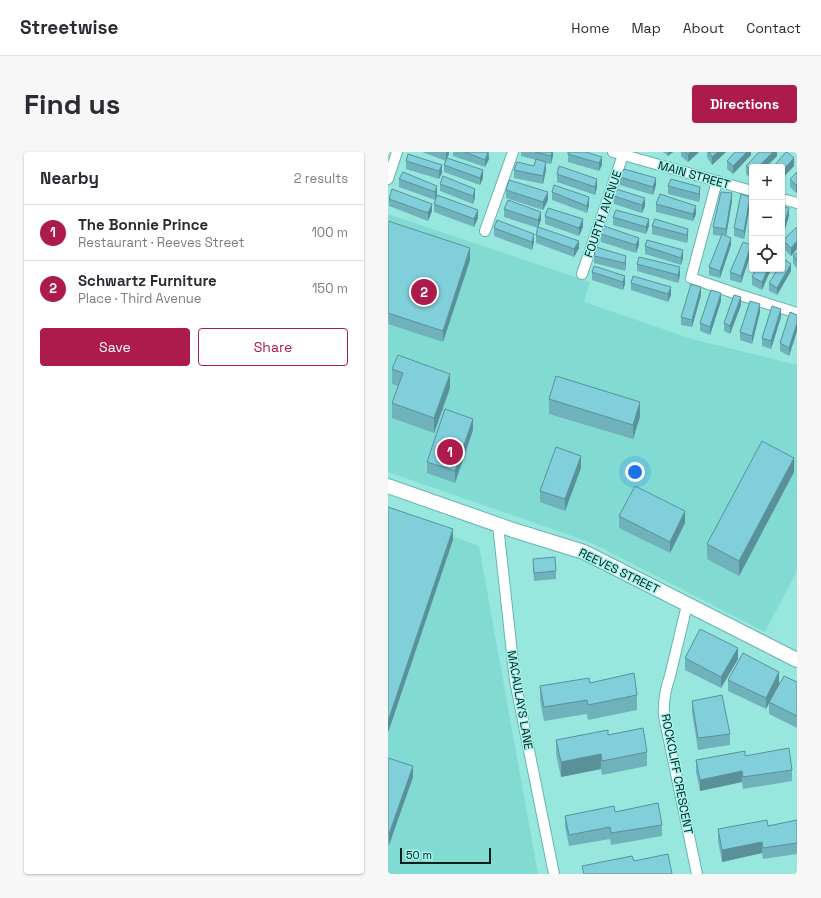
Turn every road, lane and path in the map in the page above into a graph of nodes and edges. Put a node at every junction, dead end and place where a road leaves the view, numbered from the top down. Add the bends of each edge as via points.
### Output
1 (397, 152) edge
2 (513, 152) edge
3 (618, 153) edge
4 (388, 179) edge
5 (717, 181) junction
6 (749, 190) edge
7 (785, 200) edge
8 (797, 203) edge
9 (485, 231) dead end
10 (582, 274) dead end
11 (797, 313) edge
12 (388, 486) edge
13 (498, 524) junction
14 (687, 605) junction
15 (797, 660) edge
16 (554, 874) edge
17 (696, 874) edge

1 - 4 street
2 - 9 street
3 - 5 street, MAIN STREET
3 - 10 street, FOURTH AVENUE
5 - 6 street, MAIN STREET
5 - 11 street via 691,278
7 - 8 street
12 - 13 street, REEVES STREET
13 - 14 street, REEVES STREET via 584,552
13 - 16 street, MACAULAYS LANE via 515,681
14 - 15 street, REEVES STREET
14 - 17 street, ROCKCLIFF CRESCENT via 663,705

